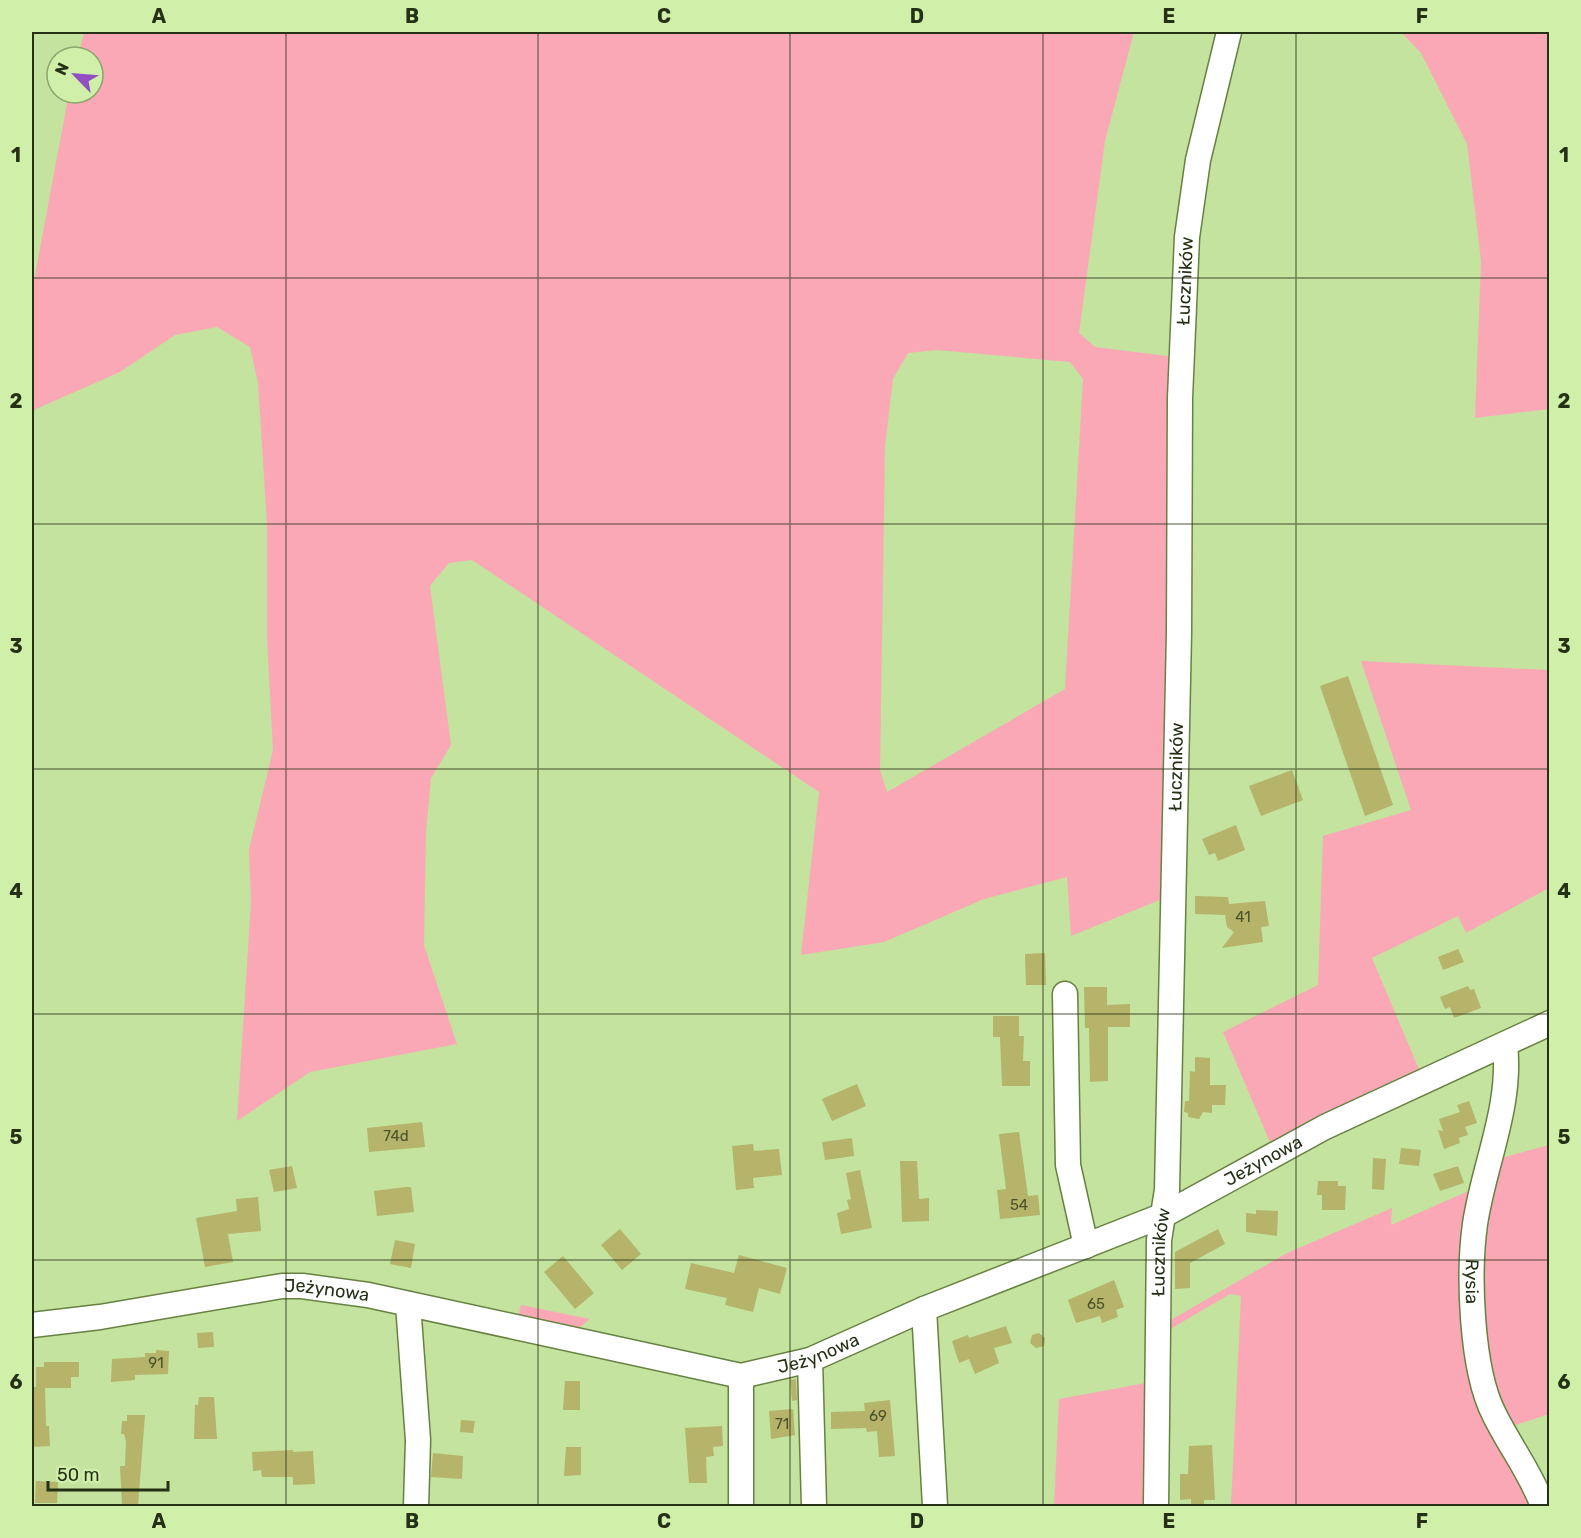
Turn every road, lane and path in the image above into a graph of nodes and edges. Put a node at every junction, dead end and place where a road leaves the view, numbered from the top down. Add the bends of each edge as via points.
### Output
1 (1229, 32) edge
2 (1065, 994) dead end
3 (1550, 1023) edge
4 (1505, 1045) junction
5 (1164, 1215) junction
6 (1086, 1246) junction
7 (408, 1304) junction
8 (924, 1309) junction
9 (32, 1325) edge
10 (810, 1360) junction
11 (741, 1376) junction
12 (1543, 1493) edge
13 (416, 1506) edge
14 (741, 1506) edge
15 (814, 1506) edge
16 (935, 1506) edge
17 (1156, 1506) edge

1 - 5 street, Łuczników via 1198,160 1187,237 1180,398 1179,633
2 - 6 street via 1068,1165
3 - 4 street, Jeżynowa
4 - 5 street, Jeżynowa via 1325,1127
4 - 12 street, Rysia via 1507,1081 1475,1224 1474,1313 1480,1368 1492,1412
5 - 6 street, Jeżynowa
5 - 17 street, Łuczników via 1159,1240
6 - 8 street, Jeżynowa
7 - 9 street, Jeżynowa via 319,1288 282,1286
7 - 11 street, Jeżynowa
7 - 13 street via 418,1440
8 - 10 street, Jeżynowa
8 - 16 street
10 - 11 street, Jeżynowa
10 - 15 street
11 - 14 street

